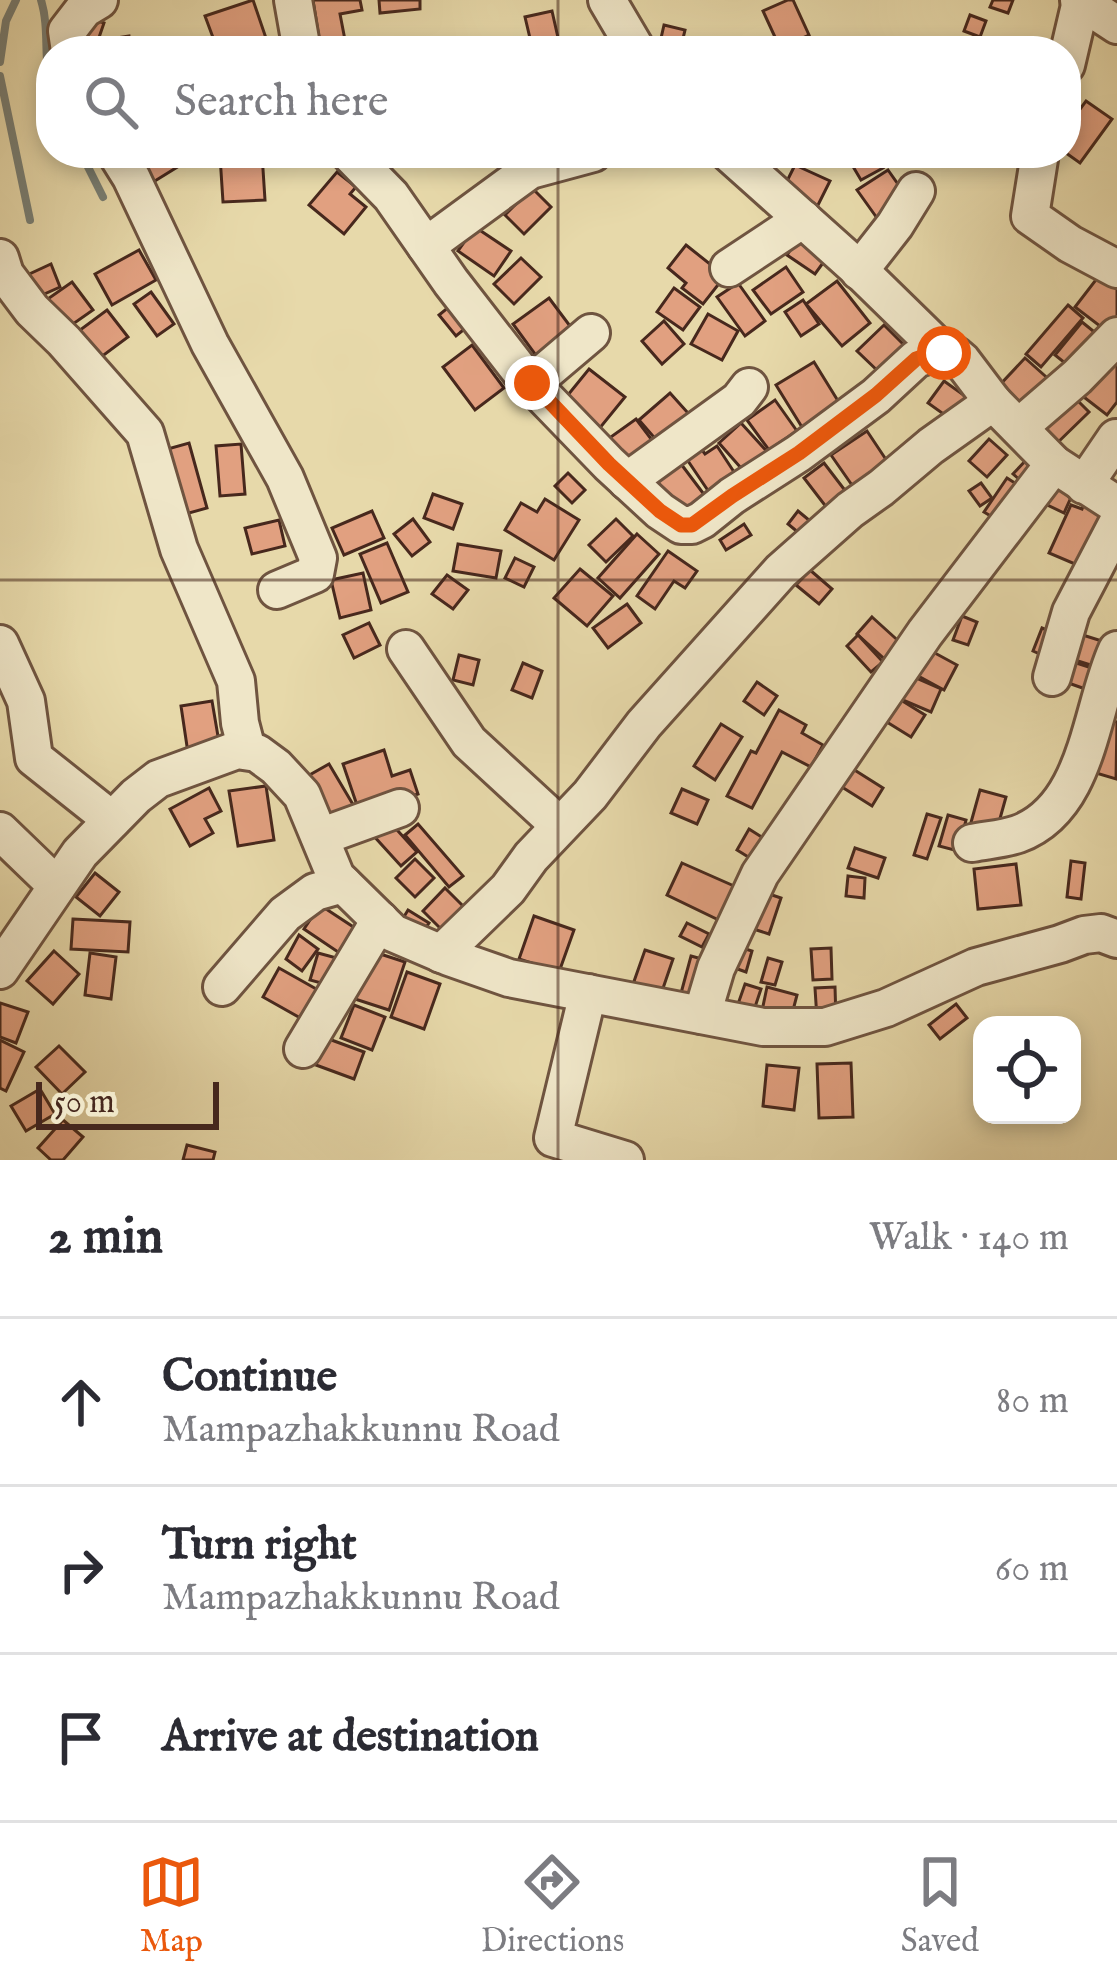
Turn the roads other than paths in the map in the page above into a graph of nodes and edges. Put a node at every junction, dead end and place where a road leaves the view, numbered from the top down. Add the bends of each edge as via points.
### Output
1 (99, 0) edge
2 (293, 0) edge
3 (607, 0) edge
4 (1080, 1) edge
5 (1117, 25) edge
6 (68, 36) edge
7 (299, 36) edge
8 (629, 36) edge
9 (1072, 36) edge
10 (125, 168) edge
11 (364, 168) edge
12 (537, 168) edge
13 (751, 168) edge
14 (1038, 168) edge
15 (916, 191) dead end
16 (803, 219) junction
17 (426, 246) junction
18 (0, 258) edge
19 (729, 268) dead end
20 (1117, 269) edge
21 (859, 271) junction
22 (591, 333) dead end
23 (1117, 336) edge
24 (944, 353) junction
25 (532, 383) junction
26 (749, 387) dead end
27 (1006, 415) junction
28 (1116, 438) edge
29 (1054, 464) junction
30 (627, 482) junction
31 (1084, 485) junction
32 (1117, 505) edge
33 (1117, 524) edge
34 (277, 590) dead end
35 (0, 644) edge
36 (406, 649) dead end
37 (1117, 650) edge
38 (1052, 677) dead end
39 (247, 750) junction
40 (400, 808) dead end
41 (112, 820) junction
42 (559, 825) junction
43 (0, 831) edge
44 (320, 837) junction
45 (972, 843) dead end
46 (344, 884) junction
47 (57, 886) junction
48 (380, 920) junction
49 (1117, 939) edge
50 (441, 954) junction
51 (0, 970) edge
52 (222, 987) dead end
53 (588, 994) junction
54 (702, 1015) junction
55 (303, 1048) dead end
56 (625, 1160) edge

1 - 6 street
2 - 7 street
3 - 8 street
4 - 5 street
4 - 9 street
10 - 34 street via 318,558 315,574
11 - 17 street
12 - 17 street
13 - 16 street
14 - 20 street via 1030,215
15 - 21 street
16 - 19 street
16 - 21 street
17 - 25 street
18 - 39 street via 32,310 145,433 179,549 236,681
21 - 24 street
22 - 25 street
23 - 27 street via 1077,377
24 - 27 street via 962,361
24 - 30 street via 916,359 692,525 672,520
25 - 30 street
26 - 30 street
27 - 29 street
27 - 42 street via 931,446 781,571
28 - 31 street
29 - 31 street
29 - 54 street via 925,633 760,874
31 - 32 street
33 - 38 street via 1071,612
35 - 41 street via 26,700 34,758
36 - 42 street via 470,742
37 - 45 street via 1072,786 1049,818
39 - 41 street via 158,778
39 - 44 street via 302,795
40 - 44 street
41 - 47 street
42 - 50 street
43 - 47 street
44 - 46 street
46 - 48 street
46 - 52 street via 315,892 286,914
47 - 51 street
48 - 50 street
48 - 55 street
49 - 54 street via 1084,935 976,967 825,1027 763,1027
50 - 53 street
53 - 54 street
53 - 56 street via 553,1138

